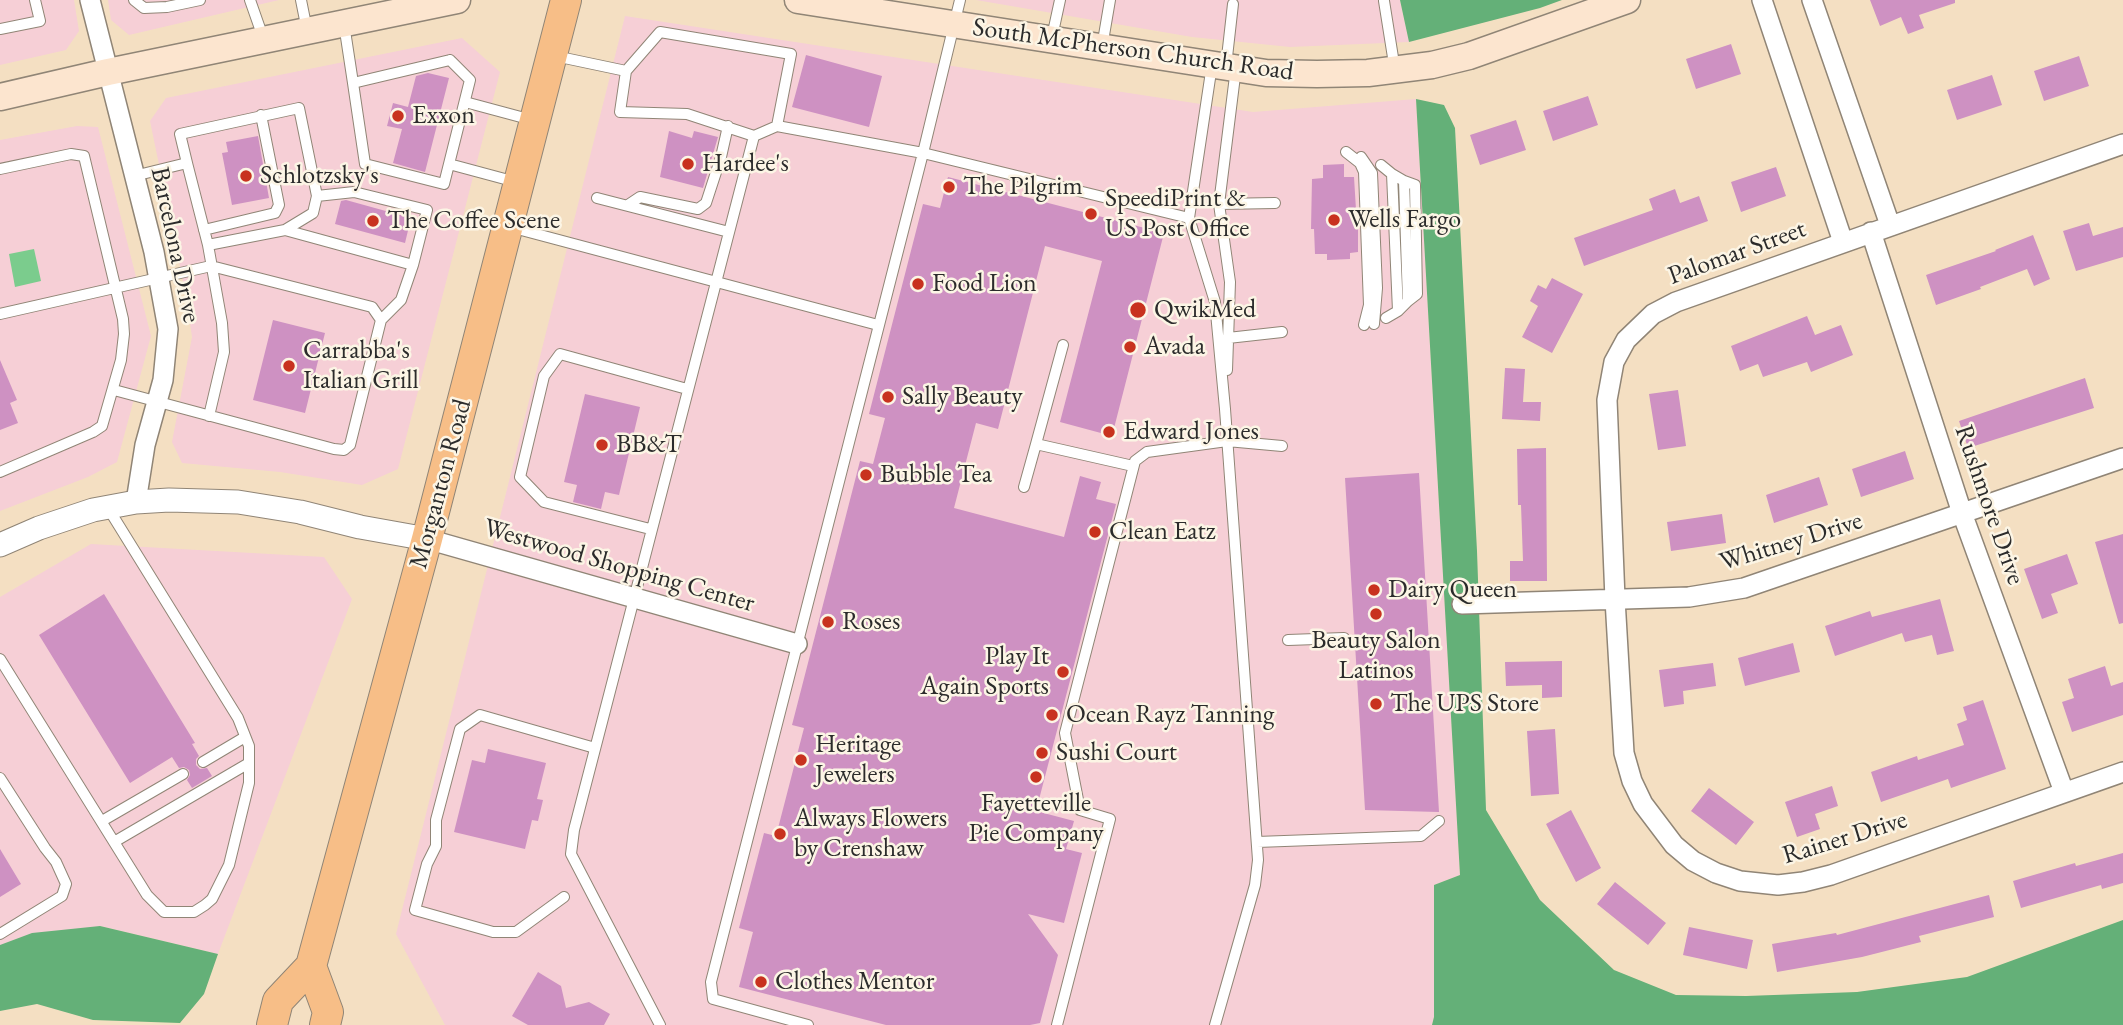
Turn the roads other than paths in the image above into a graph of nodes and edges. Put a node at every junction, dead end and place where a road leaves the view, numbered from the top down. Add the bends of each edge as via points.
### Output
1 (36, 0) edge
2 (134, 0) edge
3 (200, 0) edge
4 (250, 0) edge
5 (301, 0) edge
6 (457, 0) edge
7 (566, 0) edge
8 (798, 0) edge
9 (1060, 0) edge
10 (1110, 0) edge
11 (1627, 0) edge
12 (1762, 0) edge
13 (1812, 0) edge
14 (93, 1) edge
15 (1384, 1) edge
16 (1233, 4) dead end
17 (958, 13) edge
18 (344, 24) junction
19 (0, 29) edge
20 (307, 31) junction
21 (264, 40) junction
22 (1051, 40) junction
23 (1102, 47) junction
24 (551, 55) junction
25 (1225, 66) junction
26 (1395, 70) junction
27 (626, 71) junction
28 (108, 72) junction
29 (353, 83) junction
30 (0, 97) edge
31 (465, 102) junction
32 (261, 116) junction
33 (535, 120) junction
34 (728, 126) junction
35 (776, 126) junction
36 (754, 136) junction
37 (2123, 144) edge
38 (1346, 152) dead end
39 (923, 153) junction
40 (1358, 154) dead end
41 (187, 163) junction
42 (449, 164) junction
43 (1381, 165) dead end
44 (0, 169) edge
45 (1392, 174) junction
46 (134, 176) junction
47 (519, 182) junction
48 (317, 196) junction
49 (597, 198) dead end
50 (1275, 202) dead end
51 (1219, 204) junction
52 (628, 205) junction
53 (1189, 218) junction
54 (1890, 225) junction
55 (508, 226) junction
56 (204, 230) junction
57 (285, 230) junction
58 (729, 232) junction
59 (1871, 232) junction
60 (1843, 242) junction
61 (208, 244) junction
62 (413, 265) junction
63 (211, 266) junction
64 (159, 277) junction
65 (715, 283) junction
66 (116, 288) junction
67 (1398, 311) junction
68 (0, 314) edge
69 (1386, 318) dead end
70 (381, 320) junction
71 (878, 325) junction
72 (1282, 332) dead end
73 (1228, 338) junction
74 (1063, 345) dead end
75 (687, 389) junction
76 (114, 390) junction
77 (156, 402) junction
78 (1225, 409) junction
79 (209, 416) junction
80 (1227, 441) junction
81 (1036, 444) junction
82 (1282, 446) dead end
83 (2123, 458) edge
84 (1133, 466) junction
85 (0, 472) edge
86 (1024, 487) dead end
87 (136, 502) junction
88 (107, 508) junction
89 (1962, 513) junction
90 (650, 529) junction
91 (427, 539) junction
92 (0, 545) edge
93 (633, 597) junction
94 (1615, 599) junction
95 (1462, 604) dead end
96 (1343, 638) dead end
97 (1288, 640) dead end
98 (797, 644) junction
99 (0, 659) edge
100 (245, 737) junction
101 (595, 748) junction
102 (203, 762) dead end
103 (249, 763) junction
104 (2123, 772) edge
105 (183, 774) dead end
106 (0, 778) edge
107 (2064, 792) junction
108 (102, 821) junction
109 (1439, 821) dead end
110 (114, 842) junction
111 (1256, 842) junction
112 (564, 897) dead end
113 (0, 934) edge
114 (311, 966) junction
115 (272, 1025) edge
116 (325, 1025) edge
117 (660, 1025) edge
118 (808, 1025) edge
119 (1056, 1025) edge
120 (1215, 1025) edge

1 - 19 lane via 40,21
2 - 3 lane via 144,8
4 - 21 lane
5 - 20 lane
6 - 18 main road
7 - 24 main road, Morganton Road
8 - 17 main road, South McPherson Church Road
9 - 22 lane
10 - 23 lane
11 - 26 main road, South McPherson Church Road via 1469,56
12 - 60 street
13 - 54 street
14 - 28 street, Barcelona Drive
15 - 26 lane
16 - 25 lane
17 - 22 main road, South McPherson Church Road
17 - 39 lane
18 - 20 main road
18 - 29 lane
20 - 21 main road
21 - 28 main road
22 - 23 main road, South McPherson Church Road
23 - 25 main road, South McPherson Church Road
24 - 27 lane
24 - 33 main road, Morganton Road
25 - 26 main road, South McPherson Church Road via 1266,73
25 - 51 lane
25 - 53 lane
27 - 34 lane via 620,112 687,114
27 - 35 lane via 660,32 791,54
28 - 30 main road
28 - 46 street, Barcelona Drive
29 - 31 lane via 450,60 470,80
29 - 42 lane via 365,164 444,184
31 - 33 lane
31 - 42 lane
32 - 41 lane via 180,134
32 - 48 lane via 299,108
32 - 56 lane via 279,205 275,213
33 - 47 main road, Morganton Road
34 - 36 lane
34 - 52 lane via 706,203 698,209 640,197
35 - 36 lane
35 - 39 lane
36 - 58 lane
37 - 54 street, Palomar Street
38 - 40 lane via 1364,172 1369,325 1377,288 1372,173
39 - 53 lane
39 - 71 lane
41 - 46 lane
41 - 56 lane
42 - 47 lane
43 - 45 lane
44 - 66 lane via 71,154 84,156
45 - 67 lane
45 - 67 lane via 1404,181 1408,301
46 - 64 street, Barcelona Drive
47 - 55 main road, Morganton Road
48 - 57 lane via 313,214
48 - 62 lane via 354,192 427,210
49 - 52 lane
50 - 51 lane
51 - 73 lane via 1230,282
52 - 58 lane
53 - 78 lane via 1215,302
54 - 59 street, Palomar Street
55 - 65 lane
55 - 91 main road, Morganton Road
56 - 61 lane
57 - 61 lane
57 - 62 lane
58 - 65 lane
59 - 60 street, Palomar Street
59 - 89 street, Rushmore Drive
60 - 94 street, Palomar Street via 1676,302 1654,314 1626,340 1608,387
61 - 63 lane
62 - 70 lane via 401,300
63 - 64 lane
63 - 70 lane via 372,307
63 - 79 lane via 224,352
64 - 66 lane
64 - 77 street, Barcelona Drive via 168,329
65 - 71 lane
65 - 75 lane
66 - 68 lane
66 - 76 lane via 124,345
67 - 69 lane
70 - 79 lane via 344,450
71 - 98 lane
72 - 73 lane
73 - 78 lane
74 - 81 lane
75 - 90 lane
75 - 90 lane via 560,354 544,376 520,477 544,502
76 - 77 lane
76 - 85 lane via 102,426
77 - 79 lane
77 - 87 street, Barcelona Drive
78 - 80 lane
80 - 82 lane
80 - 84 lane via 1147,452
80 - 111 lane
81 - 84 lane
81 - 86 lane
83 - 89 street, Whitney Drive
84 - 119 lane via 1065,733 1080,810 1110,819
87 - 88 street
87 - 91 street via 238,502
88 - 92 street
88 - 100 lane via 238,718
89 - 94 street, Whitney Drive via 1744,588 1689,597
89 - 107 street, Rushmore Drive
90 - 93 lane
91 - 93 street, Westwood Shopping Center
91 - 114 main road, Morganton Road
93 - 98 street, Westwood Shopping Center
93 - 101 lane
94 - 95 street, Whitney Drive
94 - 107 street, Rainer Drive via 1624,753 1632,781 1674,845 1716,873 1765,885 1803,882
96 - 97 lane
98 - 118 lane via 711,982 713,999
99 - 108 lane
100 - 102 lane
100 - 103 lane
101 - 112 lane via 480,715 460,729 436,820 436,846 415,910 493,932 516,932
101 - 117 lane via 571,853
103 - 110 lane
103 - 110 lane via 249,783 229,865 212,899 194,912 164,912
104 - 107 street, Rainer Drive
105 - 108 lane
106 - 113 lane via 66,884 62,896
108 - 110 lane
109 - 111 lane via 1421,836
111 - 120 lane via 1255,885
114 - 115 main road, Morganton Road via 278,1001
114 - 116 main road via 328,1012

